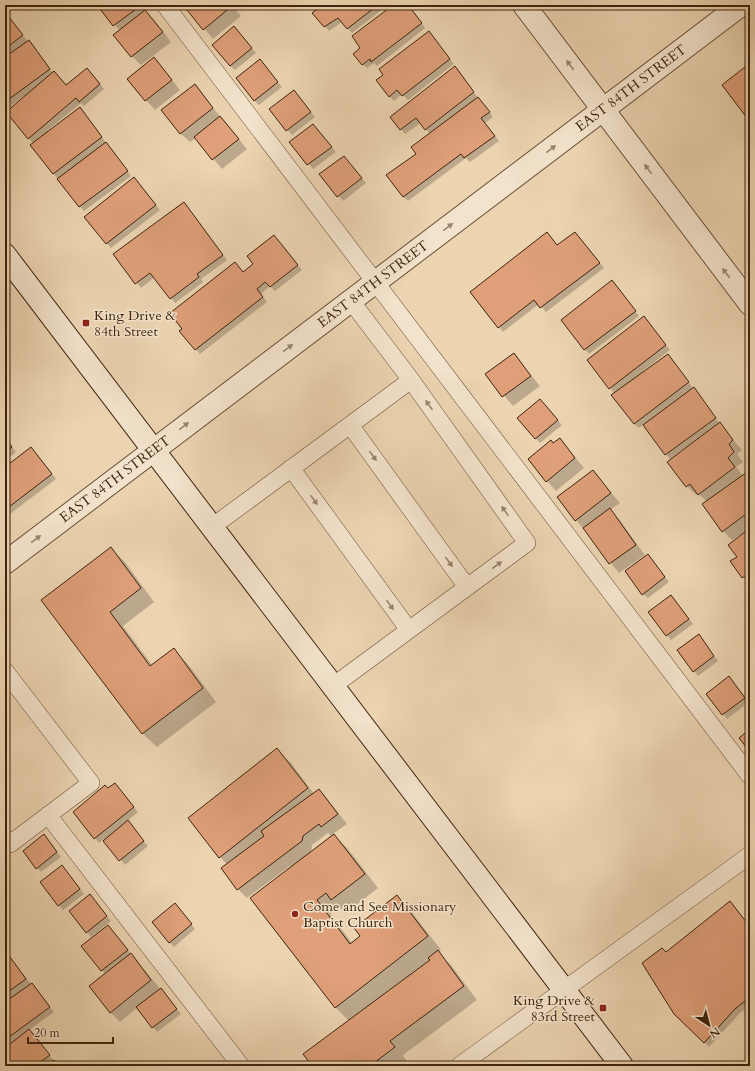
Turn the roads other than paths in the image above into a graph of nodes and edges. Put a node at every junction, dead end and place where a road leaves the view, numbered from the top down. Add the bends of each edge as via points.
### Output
1 (165, 5) edge
2 (524, 5) edge
3 (741, 5) edge
4 (603, 110) junction
5 (5, 255) edge
6 (374, 282) junction
7 (351, 301) junction
8 (750, 304) edge
9 (411, 380) junction
10 (350, 425) junction
11 (153, 450) junction
12 (291, 468) junction
13 (212, 526) junction
14 (5, 563) edge
15 (467, 587) junction
16 (409, 630) junction
17 (5, 671) edge
18 (332, 686) junction
19 (750, 776) edge
20 (48, 815) junction
21 (5, 838) edge
22 (750, 855) edge
23 (563, 989) junction
24 (240, 1066) edge
25 (459, 1066) edge
26 (622, 1066) edge

1 - 6 lane
4 -> 2 street
3 - 4 street, EAST 84TH STREET
6 -> 4 street, EAST 84TH STREET
8 -> 4 street
5 - 11 street
6 - 7 street, EAST 84TH STREET
6 - 19 lane
7 - 9 lane
11 -> 7 street, EAST 84TH STREET
9 - 10 lane
15 -> 9 lane via 527,543
10 - 12 lane
10 -> 15 lane
11 - 13 street
14 -> 11 street, EAST 84TH STREET
12 - 13 lane
12 -> 16 lane
13 - 18 street
15 - 16 lane
16 - 18 lane
17 - 20 lane via 91,783
18 - 23 street
20 - 21 lane via 10,844
20 - 24 lane
22 - 23 lane
23 - 25 lane
23 - 26 street

